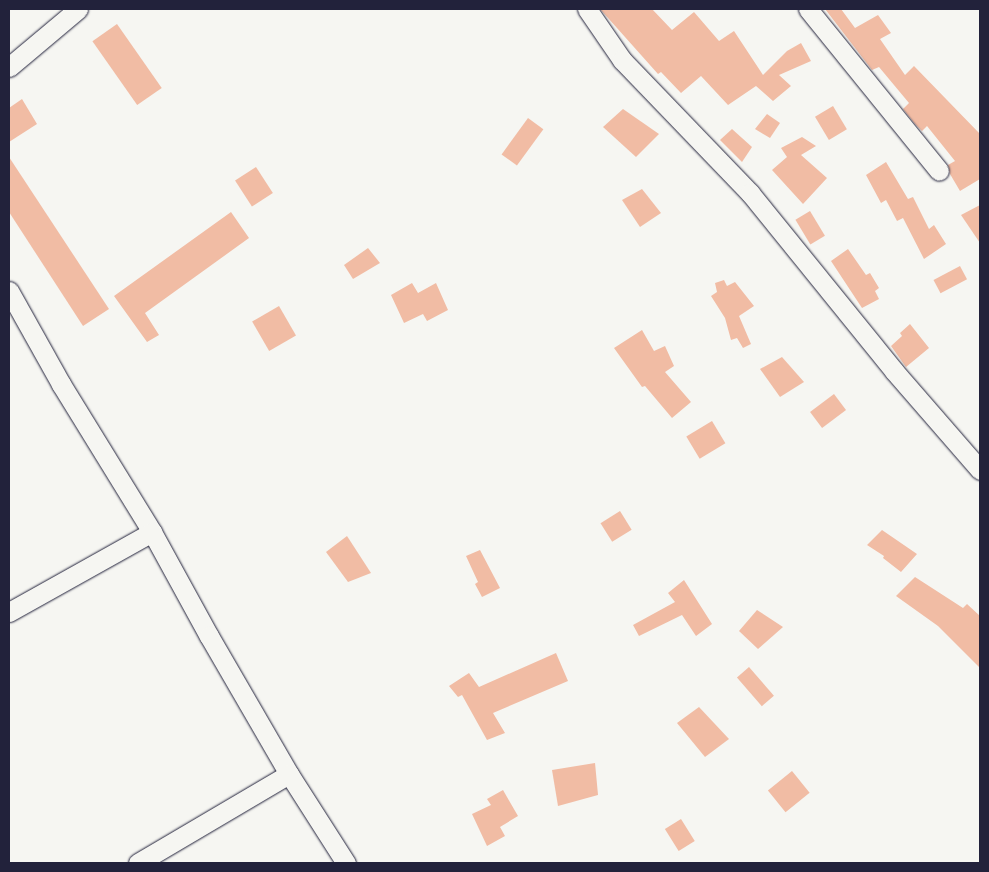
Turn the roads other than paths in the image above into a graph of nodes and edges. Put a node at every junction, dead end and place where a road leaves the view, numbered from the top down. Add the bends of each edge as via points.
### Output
1 (78, 9) edge
2 (587, 9) edge
3 (808, 9) edge
4 (9, 67) edge
5 (939, 171) dead end
6 (9, 291) edge
7 (980, 470) edge
8 (152, 532) junction
9 (9, 612) edge
10 (289, 774) junction
11 (138, 863) edge
12 (346, 863) edge

1 - 4 street
2 - 7 street via 622,60 750,194 894,371
3 - 5 street
6 - 8 street via 61,384
8 - 9 street
8 - 10 street
10 - 11 street
10 - 12 street

